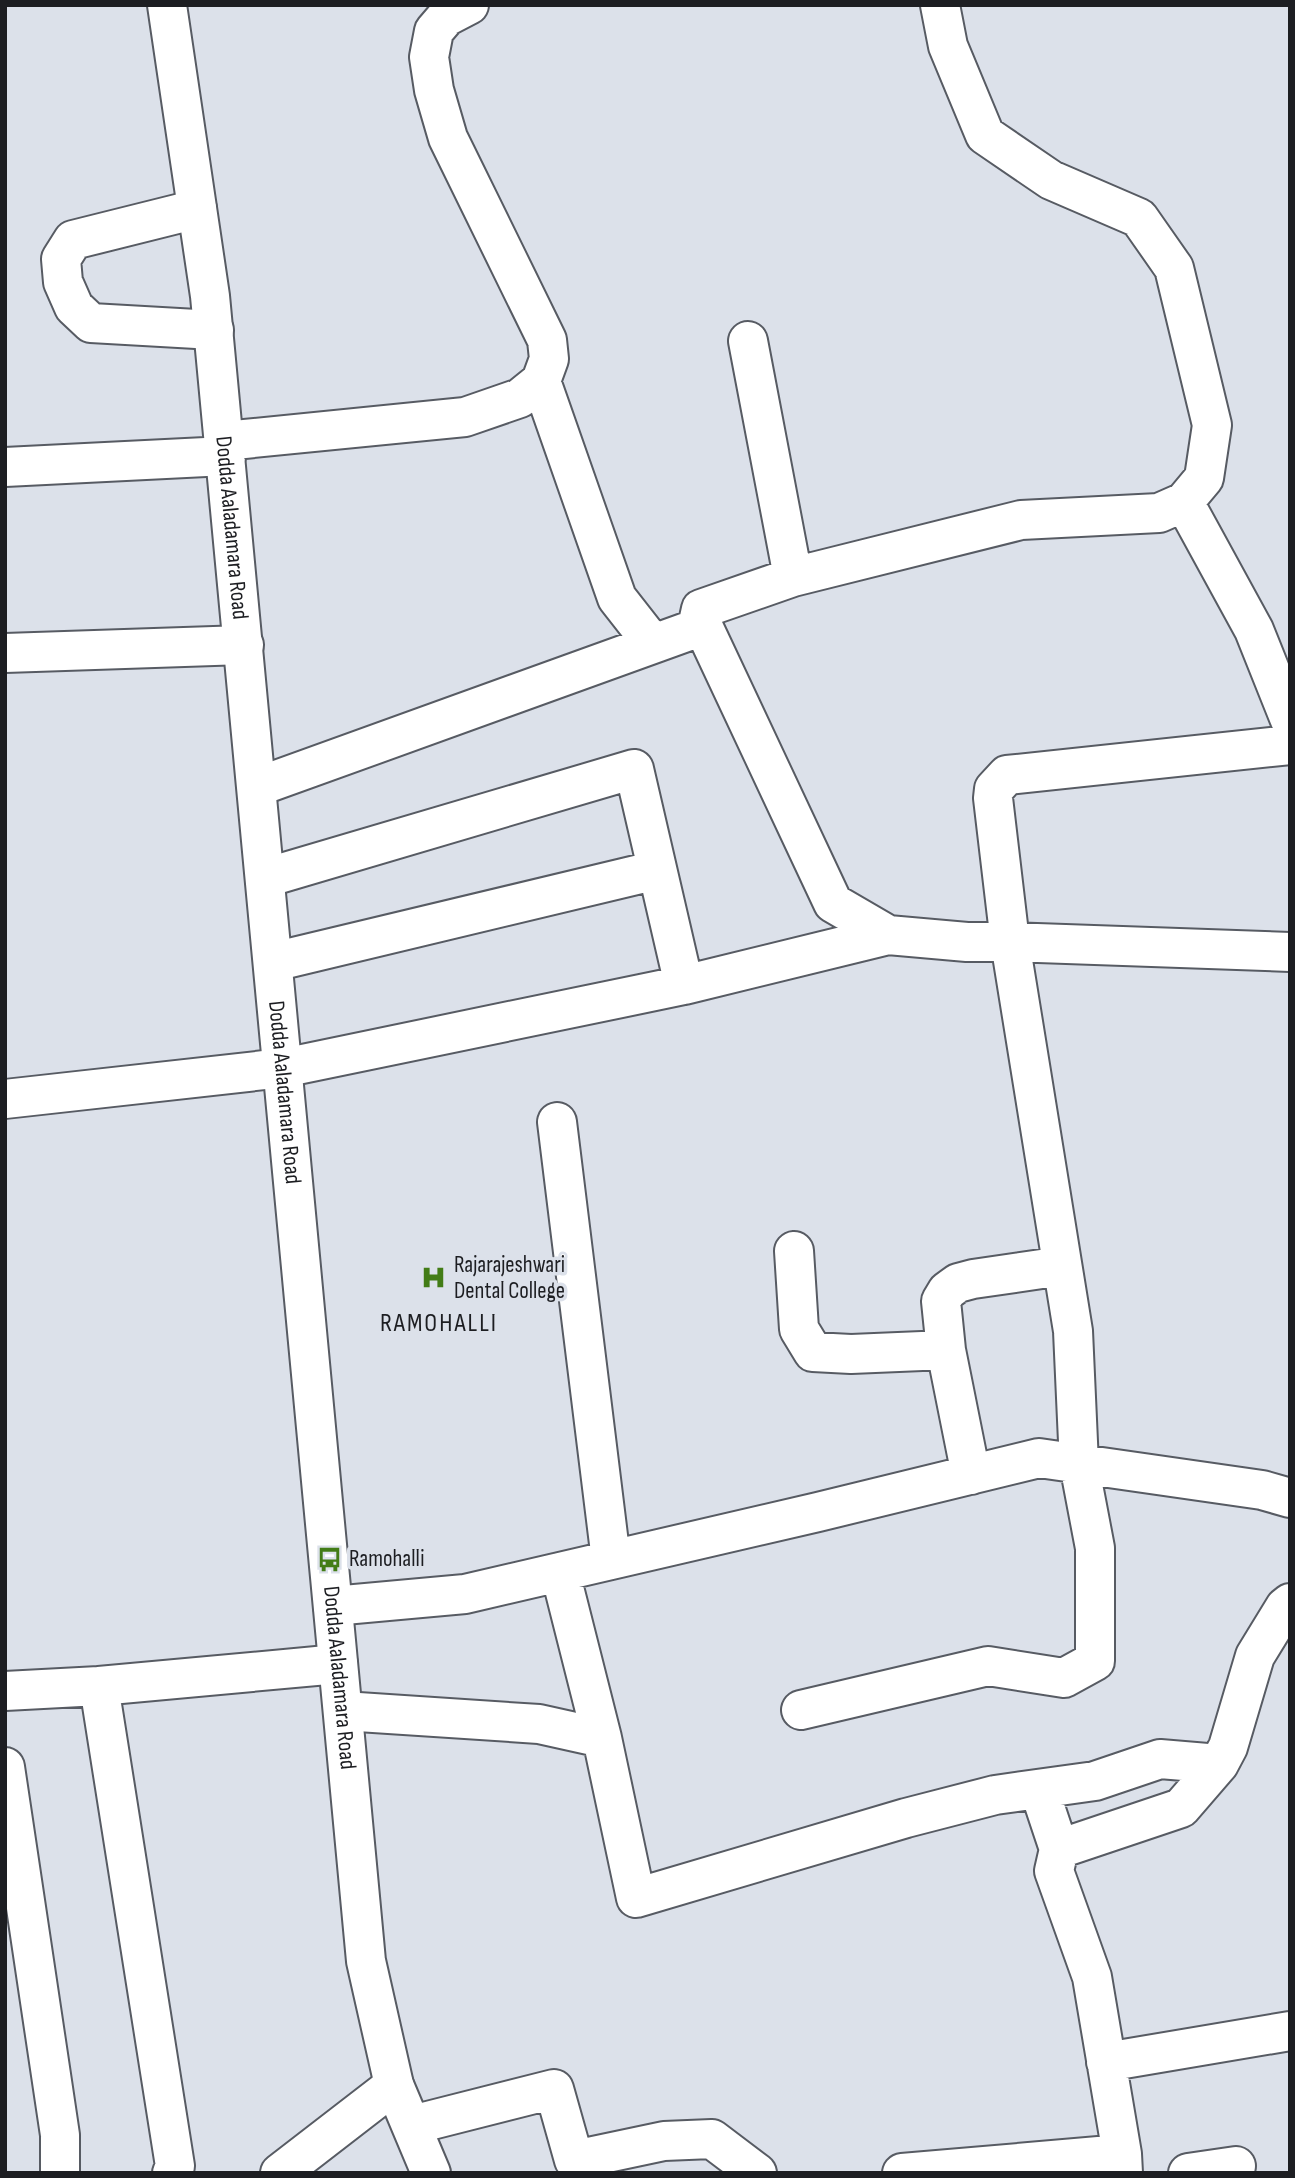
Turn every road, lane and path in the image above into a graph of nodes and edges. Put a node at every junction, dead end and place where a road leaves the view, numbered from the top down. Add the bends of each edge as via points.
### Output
1 (167, 5) edge
2 (469, 5) edge
3 (940, 5) edge
4 (197, 209) junction
5 (214, 330) junction
6 (748, 341) dead end
7 (541, 381) junction
8 (225, 448) junction
9 (5, 467) edge
10 (1184, 502) junction
11 (793, 577) junction
12 (703, 626) junction
13 (653, 644) junction
14 (244, 645) junction
15 (5, 653) edge
16 (1290, 720) edge
17 (1290, 745) edge
18 (257, 787) junction
19 (657, 870) junction
20 (265, 878) junction
21 (888, 935) junction
22 (1010, 943) junction
23 (1290, 952) edge
24 (273, 961) junction
25 (684, 985) junction
26 (283, 1068) junction
27 (5, 1099) edge
28 (557, 1122) dead end
29 (794, 1251) dead end
30 (1062, 1266) junction
31 (946, 1350) junction
32 (1079, 1464) junction
33 (971, 1475) junction
34 (1290, 1498) edge
35 (611, 1560) junction
36 (560, 1572) junction
37 (1290, 1603) edge
38 (333, 1606) junction
39 (338, 1664) junction
40 (99, 1686) junction
41 (5, 1692) edge
42 (801, 1710) dead end
43 (343, 1711) junction
44 (602, 1738) junction
45 (1219, 1763) junction
46 (5, 1767) edge
47 (1039, 1789) junction
48 (1059, 1849) junction
49 (1290, 2031) edge
50 (1107, 2062) junction
51 (394, 2085) junction
52 (412, 2125) junction
53 (1123, 2163) edge
54 (1236, 2166) dead end
55 (283, 2172) edge
56 (60, 2173) edge
57 (173, 2173) edge
58 (431, 2173) edge
59 (757, 2173) edge
60 (902, 2173) edge
61 (1188, 2173) edge

1 - 4 street, Dodda Aaladamara Road
2 - 7 street via 446,17 434,31 429,57 433,90 448,138 547,340 549,359
3 - 10 street via 947,46 985,135 1051,180 1139,218 1174,268 1212,425 1204,478
4 - 5 street, Dodda Aaladamara Road
4 - 5 street via 73,240 61,259 63,282 74,307 91,323
5 - 8 street, Dodda Aaladamara Road
6 - 11 street
7 - 8 street via 520,398 465,417
7 - 13 street via 617,598
8 - 9 street
8 - 14 street, Dodda Aaladamara Road
10 - 11 street via 1159,513 1021,520
10 - 16 street via 1254,630
11 - 12 street via 701,609
12 - 13 street
12 - 21 street via 833,903
13 - 18 street
14 - 15 street
14 - 18 street, Dodda Aaladamara Road
17 - 22 street via 1007,775 994,789 993,798
18 - 20 street, Dodda Aaladamara Road
19 - 20 street via 634,769
19 - 24 street
19 - 25 street
20 - 24 street, Dodda Aaladamara Road
21 - 22 street
21 - 25 street
22 - 23 street
22 - 30 street
24 - 26 street, Dodda Aaladamara Road
25 - 26 street
26 - 27 street
26 - 38 street, Dodda Aaladamara Road
28 - 35 street
29 - 31 street via 799,1329 813,1352
30 - 31 street via 958,1283 941,1301
30 - 32 street via 1073,1331
31 - 33 street
32 - 33 street via 1039,1458
32 - 34 street
32 - 42 street via 1096,1548 1095,1661 1064,1678 988,1666
33 - 35 street
35 - 36 street
36 - 38 street via 465,1594
36 - 44 street
37 - 45 street via 1255,1657
38 - 39 street, Dodda Aaladamara Road
39 - 40 street
39 - 43 street, Dodda Aaladamara Road
40 - 41 street
40 - 57 street
43 - 44 street via 539,1724
43 - 51 street, Dodda Aaladamara Road via 366,1961
44 - 47 street via 636,1898 906,1818 995,1795
45 - 47 street via 1160,1759 1095,1781
45 - 48 street via 1181,1808
46 - 56 street via 60,2135
47 - 48 street
48 - 50 street via 1055,1871 1091,1977
49 - 50 street
50 - 53 street
51 - 52 street, Dodda Aaladamara Road
51 - 55 street
52 - 58 street, Dodda Aaladamara Road
52 - 59 street via 554,2089 574,2160 664,2141 712,2139
53 - 60 street
54 - 61 street

